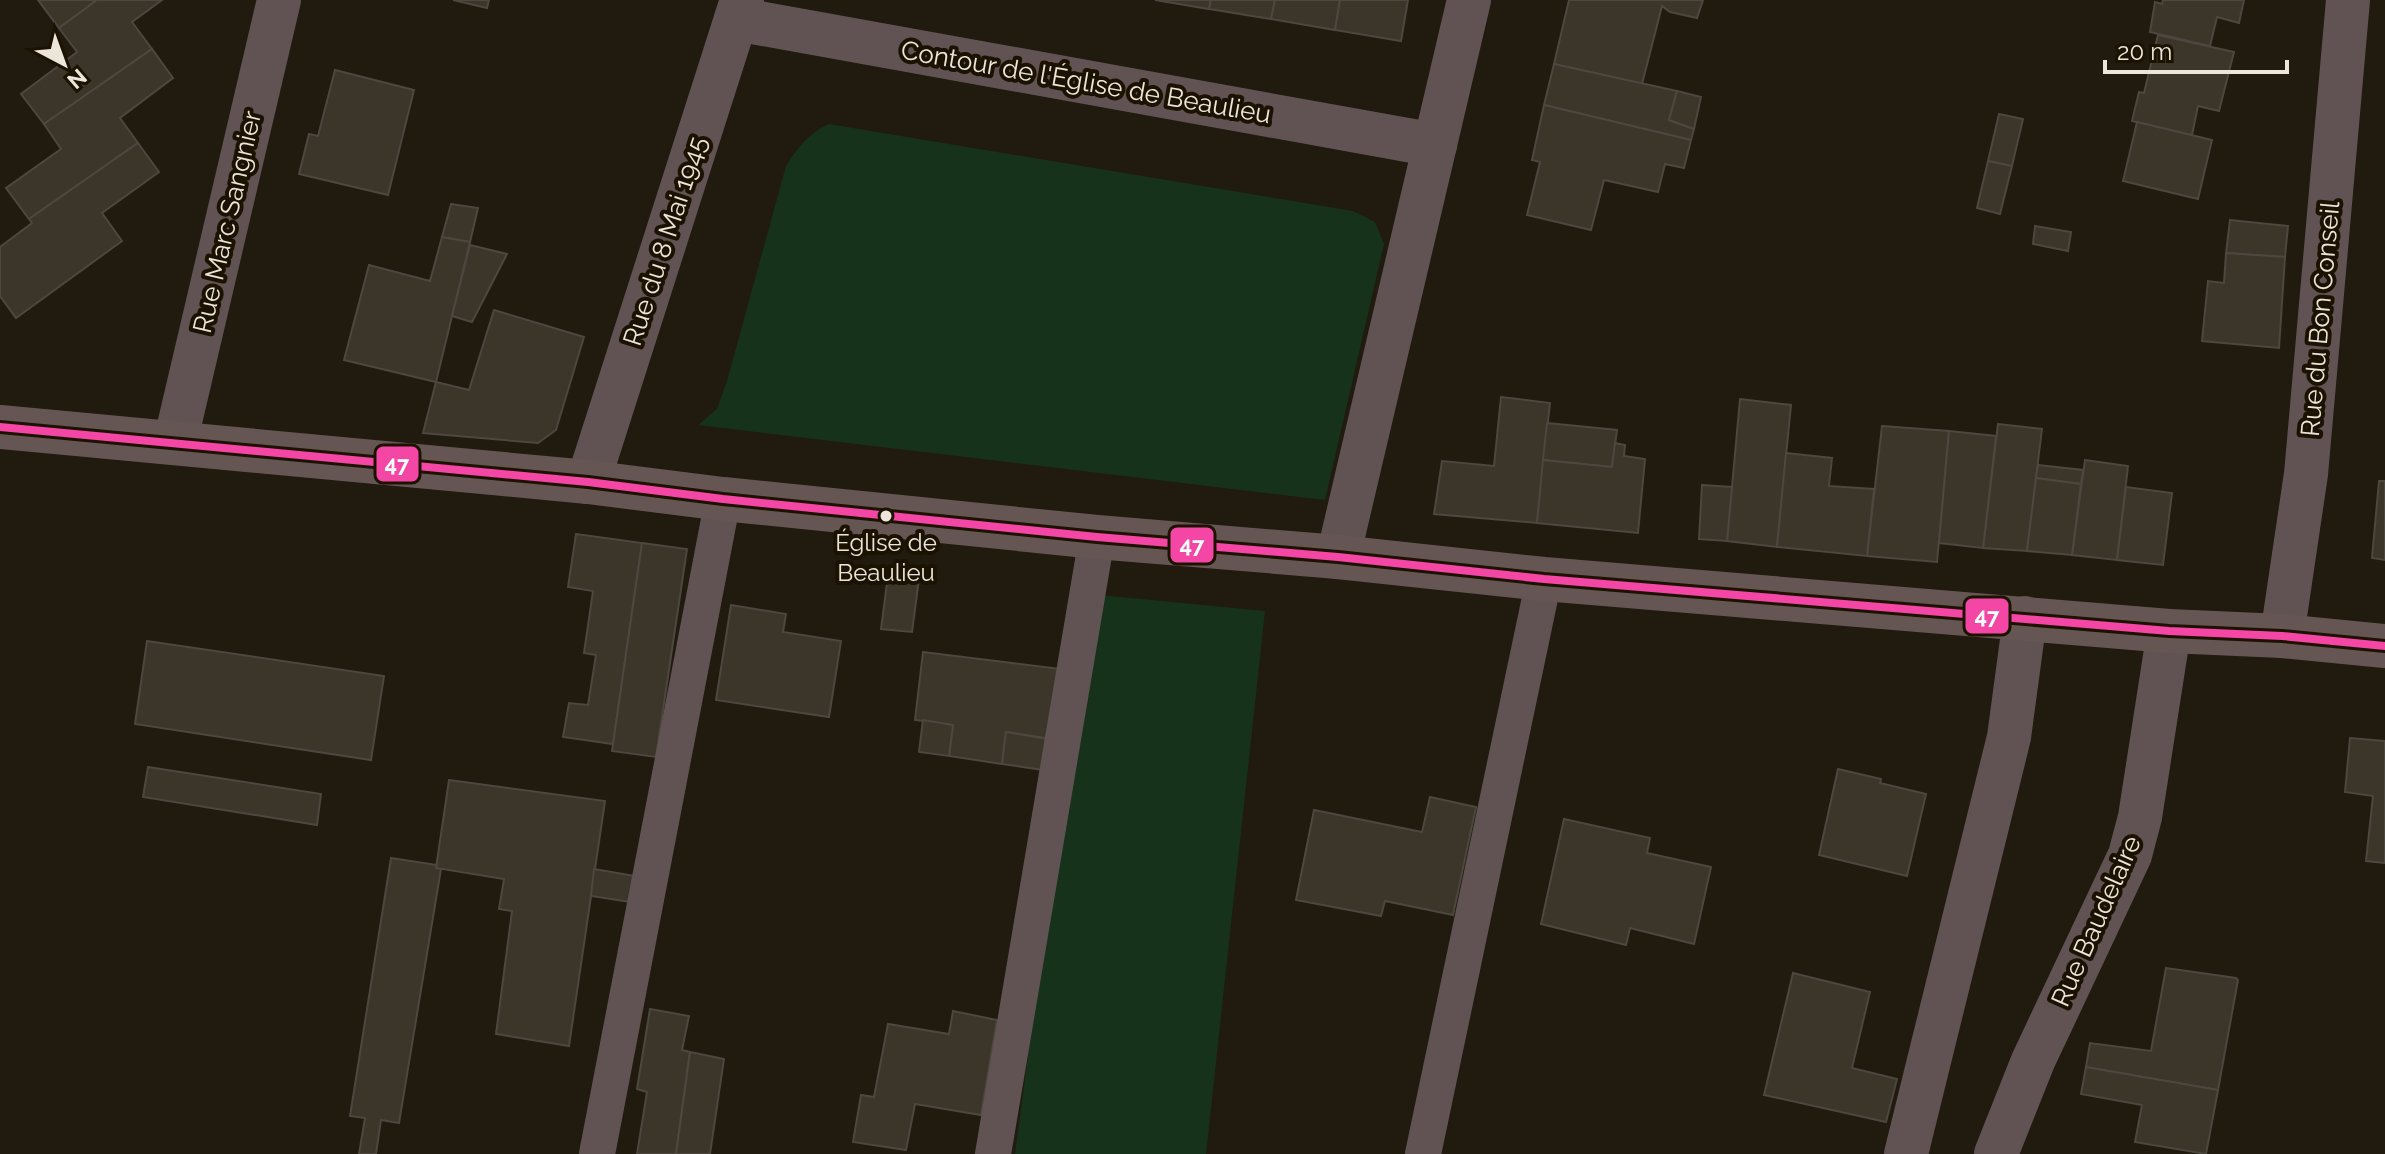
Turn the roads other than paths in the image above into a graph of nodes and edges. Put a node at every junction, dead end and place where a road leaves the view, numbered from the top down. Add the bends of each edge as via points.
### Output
1 (279, 0) edge
2 (1469, 0) edge
3 (2348, 0) edge
4 (739, 9) edge
5 (1435, 145) junction
6 (0, 427) edge
7 (175, 443) junction
8 (588, 482) junction
9 (723, 499) junction
10 (1097, 537) junction
11 (1338, 557) junction
12 (1544, 579) junction
13 (2025, 618) junction
14 (2169, 631) junction
15 (2282, 636) junction
16 (2385, 646) edge
17 (597, 1154) edge
18 (993, 1154) edge
19 (1423, 1154) edge
20 (1906, 1154) edge
21 (1996, 1154) edge

1 - 7 street, Rue Marc Sangnier
2 - 5 street
3 - 15 street, Rue du Bon Conseil via 2306,474
4 - 5 street, Contour de l'Église de Beaulieu
4 - 8 street, Rue du 8 Mai 1945
5 - 11 street
6 - 7 street
7 - 8 street
8 - 9 street
9 - 10 street
9 - 17 lane
10 - 11 street
10 - 18 lane
11 - 12 street
12 - 13 street
12 - 19 lane
13 - 14 street
13 - 20 street via 2009,737
14 - 15 street
14 - 21 street, Rue Baudelaire via 2130,855 2033,1061
15 - 16 street

